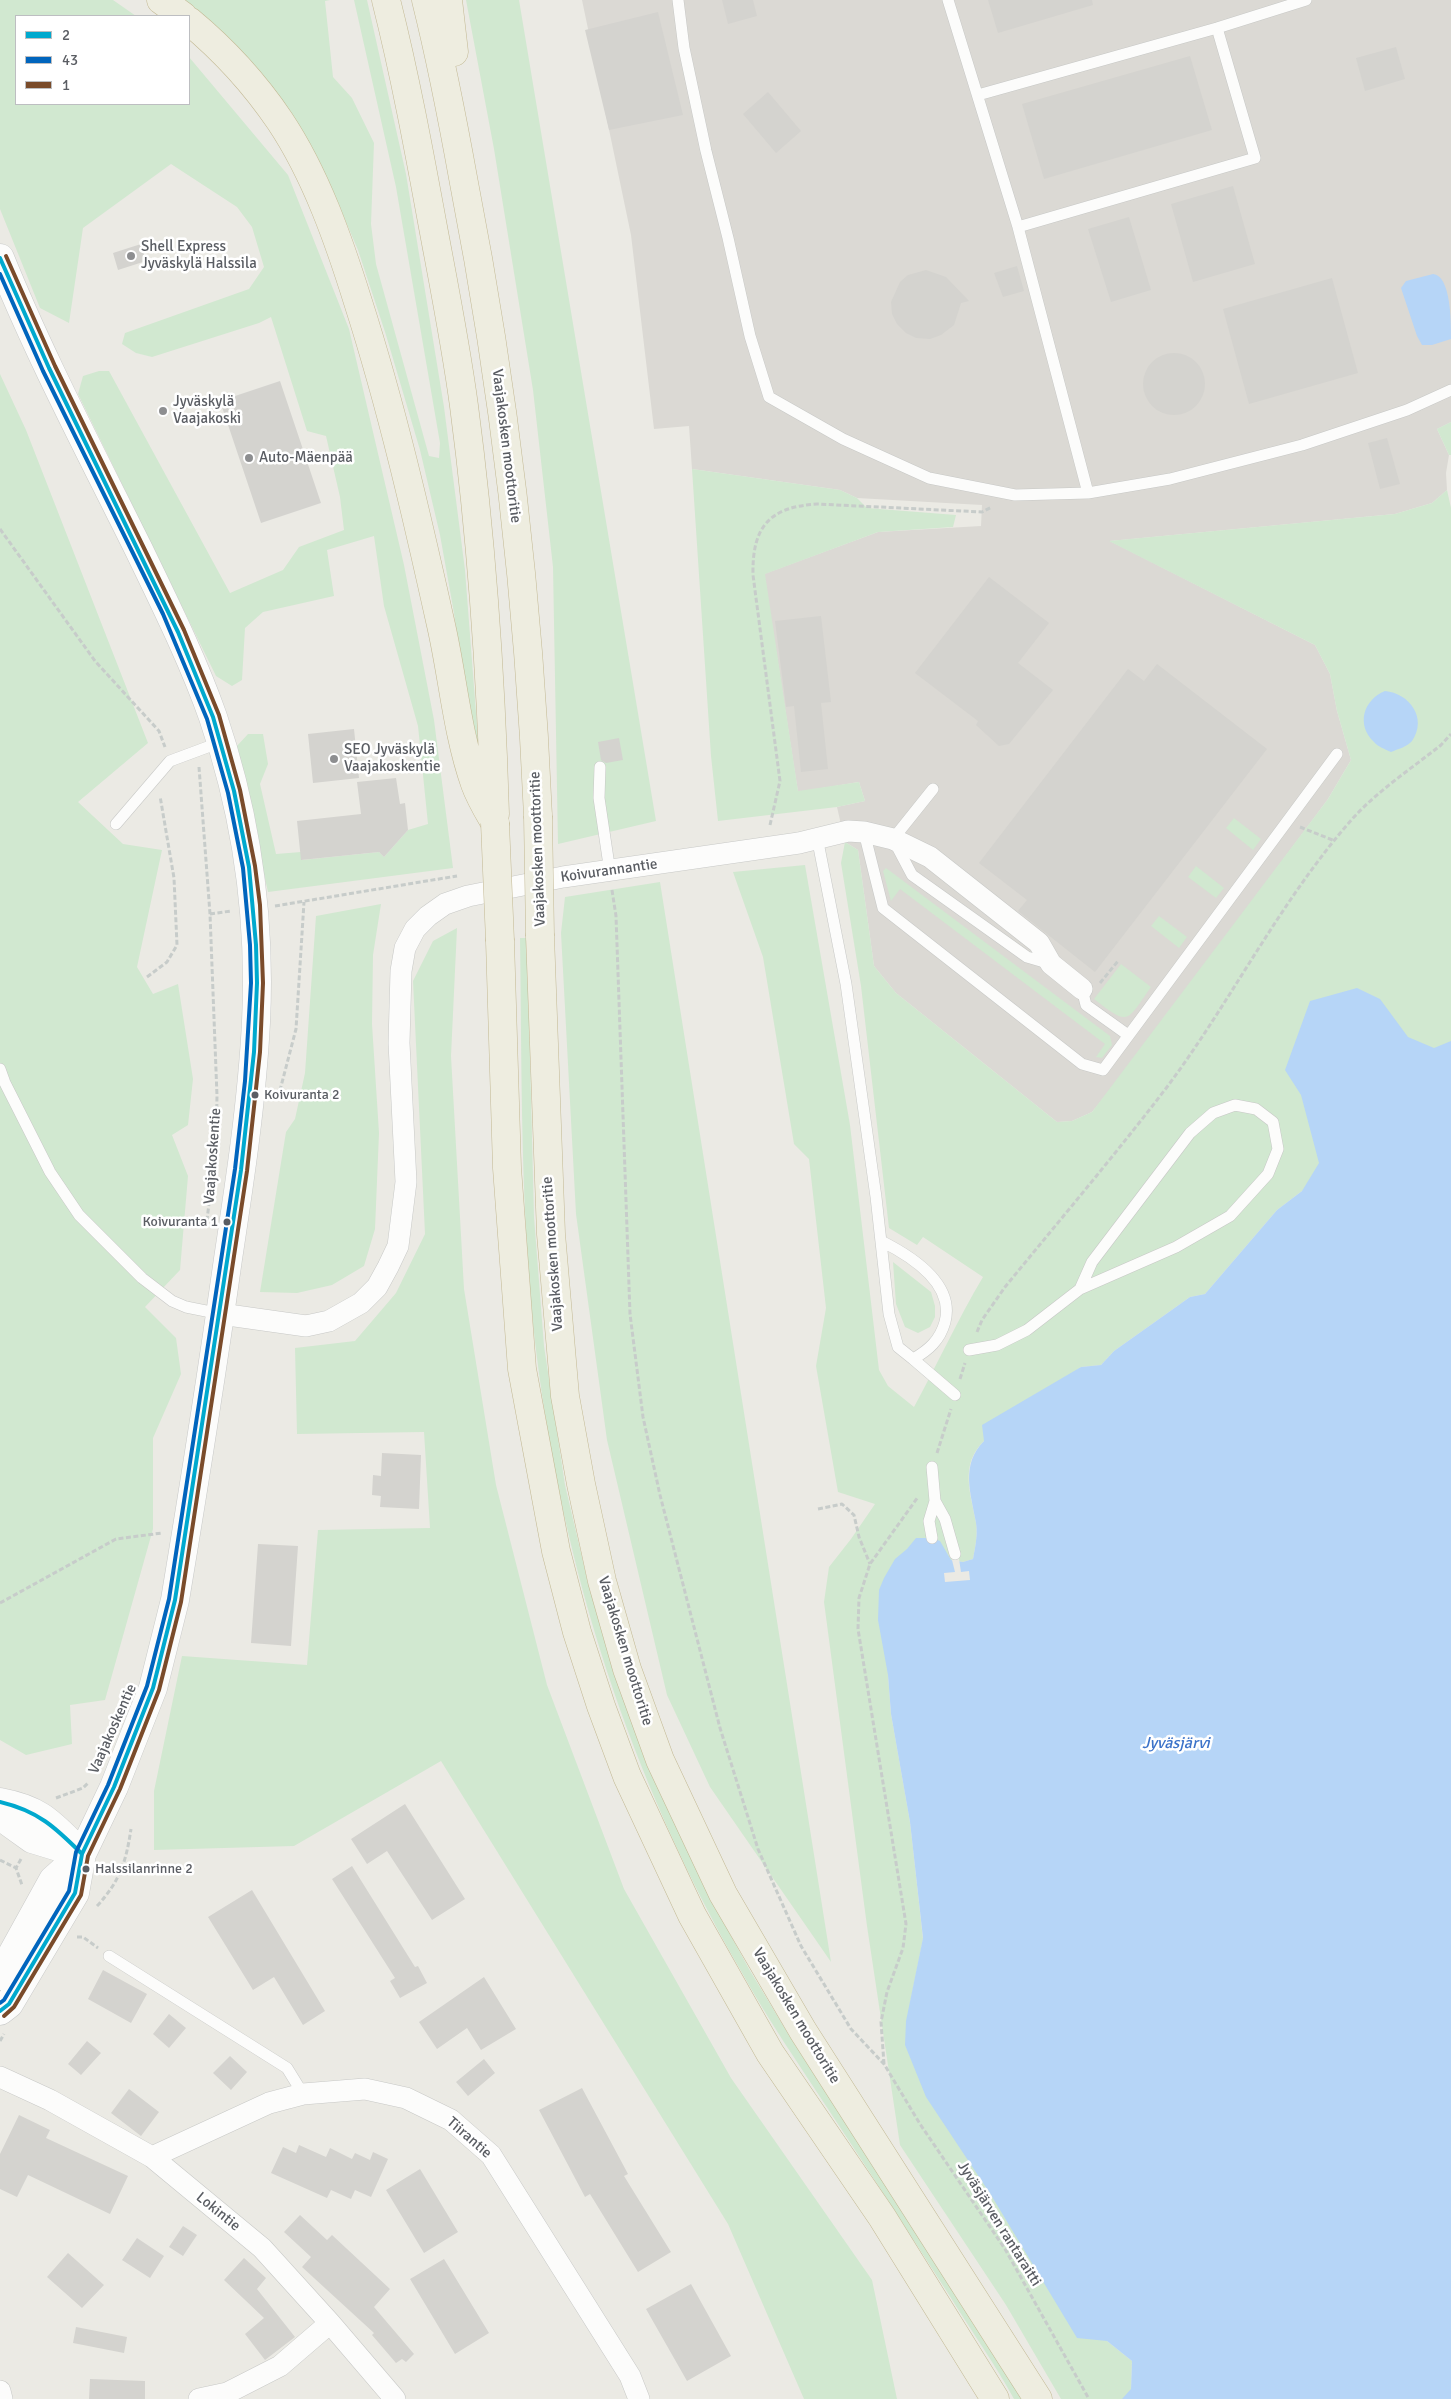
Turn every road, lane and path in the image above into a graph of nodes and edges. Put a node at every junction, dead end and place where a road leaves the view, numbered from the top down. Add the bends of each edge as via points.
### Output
1 (161, 0) edge
2 (386, 0) edge
3 (426, 0) edge
4 (448, 0) edge
5 (678, 0) edge
6 (948, 0) edge
7 (1306, 0) edge
8 (182, 15) edge
9 (190, 22) edge
10 (1217, 28) junction
11 (978, 95) junction
12 (452, 116) junction
13 (1018, 228) junction
14 (0, 258) edge
15 (1451, 390) edge
16 (1088, 493) junction
17 (982, 512) dead end
18 (0, 529) edge
19 (1451, 734) edge
20 (209, 746) junction
21 (1336, 754) dead end
22 (170, 761) junction
23 (600, 767) dead end
24 (157, 776) junction
25 (933, 789) dead end
26 (1286, 822) junction
27 (116, 824) dead end
28 (495, 824) junction
29 (770, 826) dead end
30 (864, 832) junction
31 (817, 837) junction
32 (893, 839) junction
33 (1335, 841) junction
34 (610, 872) junction
35 (467, 874) dead end
36 (304, 902) junction
37 (270, 906) dead end
38 (237, 910) dead end
39 (210, 914) junction
40 (147, 977) dead end
41 (1082, 989) joint
42 (1128, 1035) junction
43 (0, 1069) edge
44 (278, 1098) dead end
45 (206, 1228) dead end
46 (881, 1241) junction
47 (1080, 1290) junction
48 (220, 1314) junction
49 (969, 1350) junction
50 (913, 1359) junction
51 (955, 1395) junction
52 (932, 1467) junction
53 (935, 1501) junction
54 (818, 1508) dead end
55 (171, 1531) dead end
56 (932, 1538) dead end
57 (955, 1554) dead end
58 (870, 1564) junction
59 (0, 1603) edge
60 (89, 1782) dead end
61 (0, 1802) edge
62 (0, 1816) edge
63 (37, 1827) junction
64 (82, 1854) junction
65 (0, 1860) edge
66 (16, 1868) junction
67 (22, 1889) dead end
68 (55, 1930) junction
69 (109, 1956) joint
70 (0, 1976) edge
71 (0, 2011) edge
72 (884, 2064) junction
73 (0, 2077) edge
74 (303, 2094) junction
75 (152, 2157) junction
76 (330, 2323) junction
77 (0, 2391) edge
78 (2, 2399) edge
79 (199, 2399) edge
80 (394, 2399) edge
81 (639, 2399) edge
82 (995, 2399) edge
83 (1038, 2399) edge
84 (1089, 2399) edge

1 - 8 highway
2 - 28 highway via 424,176 463,405 480,546 489,661
3 - 12 highway, Vaajakosken moottoritie
4 - 12 highway via 454,50
5 - 16 lane via 684,48 706,151 750,336 769,397 843,439 929,478 1015,495
6 - 11 lane
7 - 10 lane
9 - 28 highway via 246,76 281,123 314,184 344,257 378,365 414,499 462,733 476,785
10 - 11 lane
10 - 13 lane via 1255,158
11 - 13 lane
12 - 83 highway, Vaajakosken moottoritie, bridge via 481,266 512,480 530,669 538,816 551,1234 565,1396 580,1484 602,1581 660,1760 723,1894 803,2031
13 - 16 lane
14 - 20 main road, Vaajakoskentie via 202,688
15 - 16 lane via 1407,410 1302,445 1170,479
17 - 29 path via 794,505 770,519 760,531 752,556 753,575 780,782
18 - 22 path via 95,661 159,731
19 - 33 path via 1361,811
20 - 22 lane
20 - 39 path, Vaajakoskentie
20 - 48 main road, Vaajakoskentie via 236,798 247,853 253,910 256,1018 250,1099
21 - 26 lane
22 - 24 lane
23 - 34 lane via 599,798
24 - 27 lane
24 - 40 path via 174,878 177,945 167,962
25 - 32 lane
26 - 33 path
26 - 42 lane
28 - 82 highway, bridge via 507,1168 522,1369 556,1551 577,1632 627,1776 692,1915 770,2053 882,2216
30 - 31 street, Koivurannantie via 848,831
30 - 32 street, Koivurannantie
30 - 42 lane via 883,908 1082,1064 1103,1070
31 - 34 street, Koivurannantie via 799,843
31 - 46 lane via 846,984
32 - 41 street, Koivurannantie via 930,857 1039,943 1051,964
33 - 49 path via 1281,913 1166,1087 1005,1287 982,1320
34 - 48 street, Koivurannantie via 562,877 468,896 445,904 415,929 405,948 400,971 399,1043 406,1182 398,1246 388,1268 377,1287 361,1303 329,1321 306,1326
34 - 72 path via 616,916 630,1314 643,1417 660,1495 720,1728 758,1849 800,1946 851,2028
35 - 36 path
36 - 37 path
36 - 44 path via 296,1029
38 - 39 path
39 - 45 path, Vaajakoskentie via 217,1096 216,1145
41 - 42 lane via 1086,1004
43 - 48 lane via 50,1172 79,1215 142,1278 172,1301
46 - 50 lane via 888,1314 898,1347
46 - 50 lane via 903,1252 945,1293 948,1312 943,1328 927,1351
47 - 47 lane via 1203,1233 1230,1216 1268,1174 1278,1149 1273,1122 1256,1108 1235,1105 1214,1113 1190,1133 1092,1262
47 - 49 lane via 1027,1330 997,1345
48 - 64 main road, Vaajakoskentie via 166,1646 150,1697 114,1787
49 - 51 path
50 - 51 lane
51 - 52 path
52 - 53 lane
52 - 58 path via 920,1495
53 - 56 lane via 930,1521
53 - 57 lane via 946,1519
54 - 58 path via 842,1504 854,1515
55 - 59 path via 116,1539
58 - 72 path via 858,1598 858,1628 906,1924 880,2022
60 - 63 path, Vaajakoskentie via 83,1788 53,1799
61 - 63 main road via 16,1805
62 - 63 main road
63 - 64 main road
63 - 66 path, Vaajakoskentie
64 - 68 main road, Vaajakoskentie via 75,1893
64 - 70 main road, Vaajakoskentie via 53,1880
65 - 66 path
66 - 67 path
68 - 69 path via 82,1937
68 - 71 main road, Vaajakoskentie via 9,2004
69 - 74 lane via 287,2068
72 - 84 path, Jyväsjärven rantaraitti via 920,2124 1005,2249
73 - 75 street, Lokintie via 50,2100
74 - 75 street, Tiirantie via 269,2103
74 - 81 street, Tiirantie via 365,2089 406,2098 451,2120 491,2155 630,2376
75 - 76 street, Lokintie via 262,2248
76 - 79 street via 280,2366 227,2393
76 - 80 street, Lokintie
77 - 78 street

